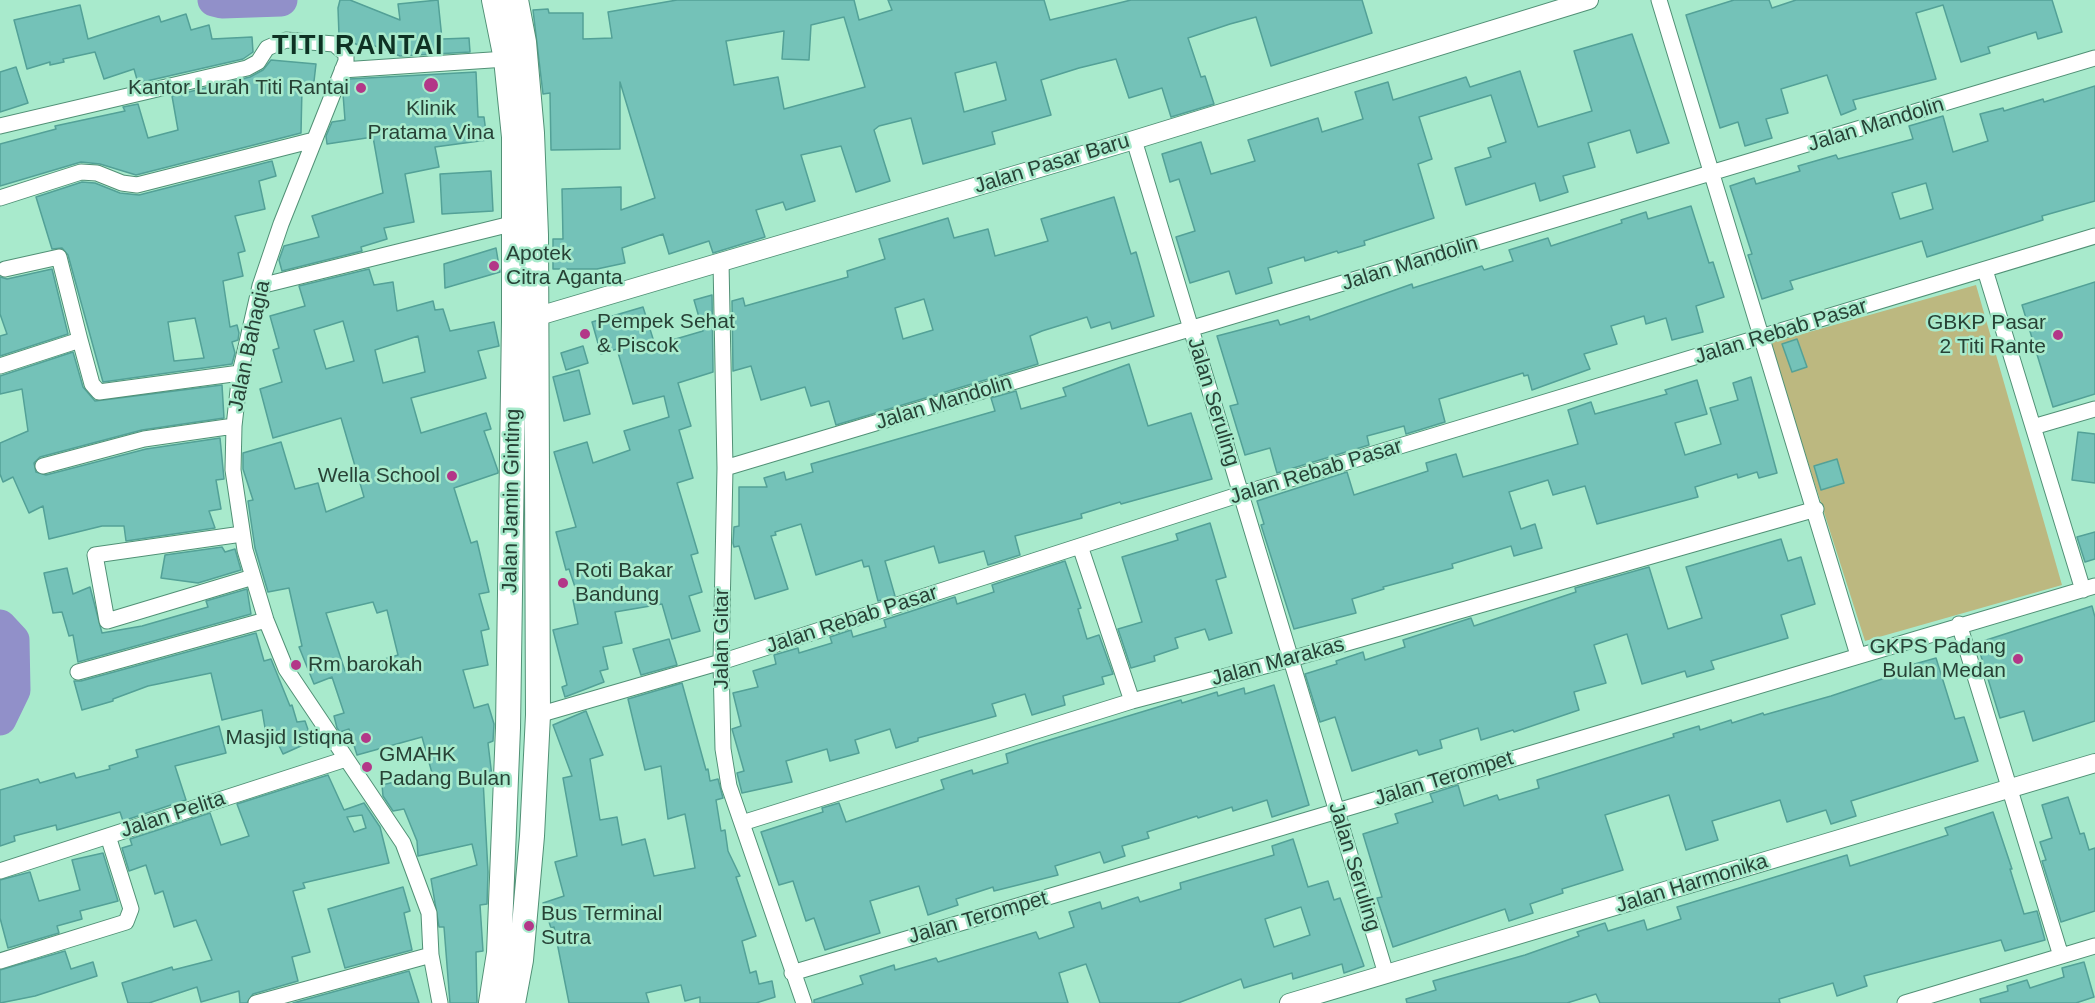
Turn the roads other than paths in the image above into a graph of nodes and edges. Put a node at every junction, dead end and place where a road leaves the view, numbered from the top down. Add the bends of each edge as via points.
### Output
1 (494, 0) edge
2 (516, 0) edge
3 (1589, 0) edge
4 (1659, 0) edge
5 (2095, 58) edge
6 (506, 59) junction
7 (342, 70) junction
8 (0, 126) edge
9 (314, 140) junction
10 (1134, 140) junction
11 (1711, 174) junction
12 (0, 198) edge
13 (515, 223) junction
14 (2095, 236) edge
15 (721, 262) junction
16 (5, 269) dead end
17 (1984, 270) junction
18 (260, 286) junction
19 (525, 320) junction
20 (1191, 330) junction
21 (1763, 337) junction
22 (80, 340) junction
23 (0, 366) edge
24 (240, 373) junction
25 (2095, 409) edge
26 (234, 426) junction
27 (2033, 427) junction
28 (43, 466) dead end
29 (724, 468) junction
30 (1241, 494) junction
31 (1816, 509) junction
32 (242, 534) junction
33 (1080, 546) junction
34 (253, 577) junction
35 (2089, 588) edge
36 (266, 620) junction
37 (1959, 624) junction
38 (1858, 655) junction
39 (1291, 659) junction
40 (721, 662) junction
41 (78, 672) dead end
42 (1131, 701) junction
43 (538, 715) junction
44 (346, 759) junction
45 (2095, 763) edge
46 (2010, 789) junction
47 (1337, 811) junction
48 (742, 823) junction
49 (108, 836) junction
50 (0, 872) edge
51 (2095, 946) edge
52 (431, 955) junction
53 (2061, 956) junction
54 (0, 961) edge
55 (792, 973) junction
56 (1386, 974) junction
57 (256, 1003) edge
58 (440, 1003) edge
59 (491, 1003) edge
60 (513, 1003) edge
61 (804, 1003) edge
62 (1289, 1003) edge
63 (1905, 1003) edge

1 - 6 main road, Jalan Jamin Ginting
2 - 19 main road, Jalan Jamin Ginting via 532,133
3 - 10 street, Jalan Pasar Baru
4 - 11 street
5 - 11 street, Jalan Mandolin
6 - 7 street
6 - 13 main road, Jalan Jamin Ginting via 514,137
7 - 8 street via 346,54 338,46 286,40 267,48 258,62 246,68
7 - 9 street, Jalan Bahagia
9 - 12 street via 137,185 81,172
9 - 18 street, Jalan Bahagia
10 - 15 street, Jalan Pasar Baru
10 - 20 street, Jalan Seruling
11 - 20 street, Jalan Mandolin
11 - 21 street
13 - 18 street
13 - 19 main road, Jalan Jamin Ginting
14 - 17 street, Jalan Rebab Pasar
15 - 19 street, Jalan Pasar Baru
15 - 29 street, Jalan Gitar
16 - 22 street via 59,257
17 - 21 street, Jalan Rebab Pasar
17 - 27 street
18 - 24 street, Jalan Bahagia
19 - 43 main road, Jalan Jamin Ginting
19 - 59 main road, Jalan Jamin Ginting via 499,953
20 - 29 street, Jalan Mandolin
20 - 30 street, Jalan Seruling
21 - 30 street, Jalan Rebab Pasar
21 - 31 street
22 - 23 street
22 - 24 street via 92,384 99,392
24 - 26 street, Jalan Bahagia
25 - 27 street
26 - 28 street via 144,440
26 - 32 street, Jalan Bahagia via 233,470
27 - 35 street
29 - 40 street, Jalan Gitar
30 - 33 street, Jalan Rebab Pasar
30 - 39 street, Jalan Seruling
31 - 38 street
31 - 39 street, Jalan Marakas
32 - 34 street, Jalan Bahagia
32 - 34 street via 95,555 107,621
33 - 40 street, Jalan Rebab Pasar
33 - 42 street
34 - 36 street, Jalan Bahagia
35 - 37 street, Jalan Terompet
36 - 41 street
36 - 44 street, Jalan Bahagia via 286,669
37 - 38 street, Jalan Terompet
37 - 46 street
38 - 47 street, Jalan Terompet
39 - 42 street, Jalan Marakas
39 - 47 street, Jalan Seruling
40 - 43 street, Jalan Rebab Pasar
40 - 48 street, Jalan Gitar via 723,749 729,786
42 - 48 street, Jalan Marakas
43 - 60 main road, Jalan Jamin Ginting via 531,847 521,960
44 - 49 street, Jalan Pelita
44 - 52 street, Jalan Bahagia via 403,843 429,913
45 - 46 street, Jalan Harmonika
46 - 53 street
46 - 56 street, Jalan Harmonika
47 - 55 street, Jalan Terompet
47 - 56 street, Jalan Seruling
48 - 55 street, Jalan Gitar
49 - 50 street, Jalan Pelita
49 - 54 street via 130,905 129,919
51 - 53 street
52 - 57 street
52 - 58 street, Jalan Bahagia
53 - 63 street
55 - 61 street, Jalan Gitar
56 - 62 street, Jalan Harmonika

